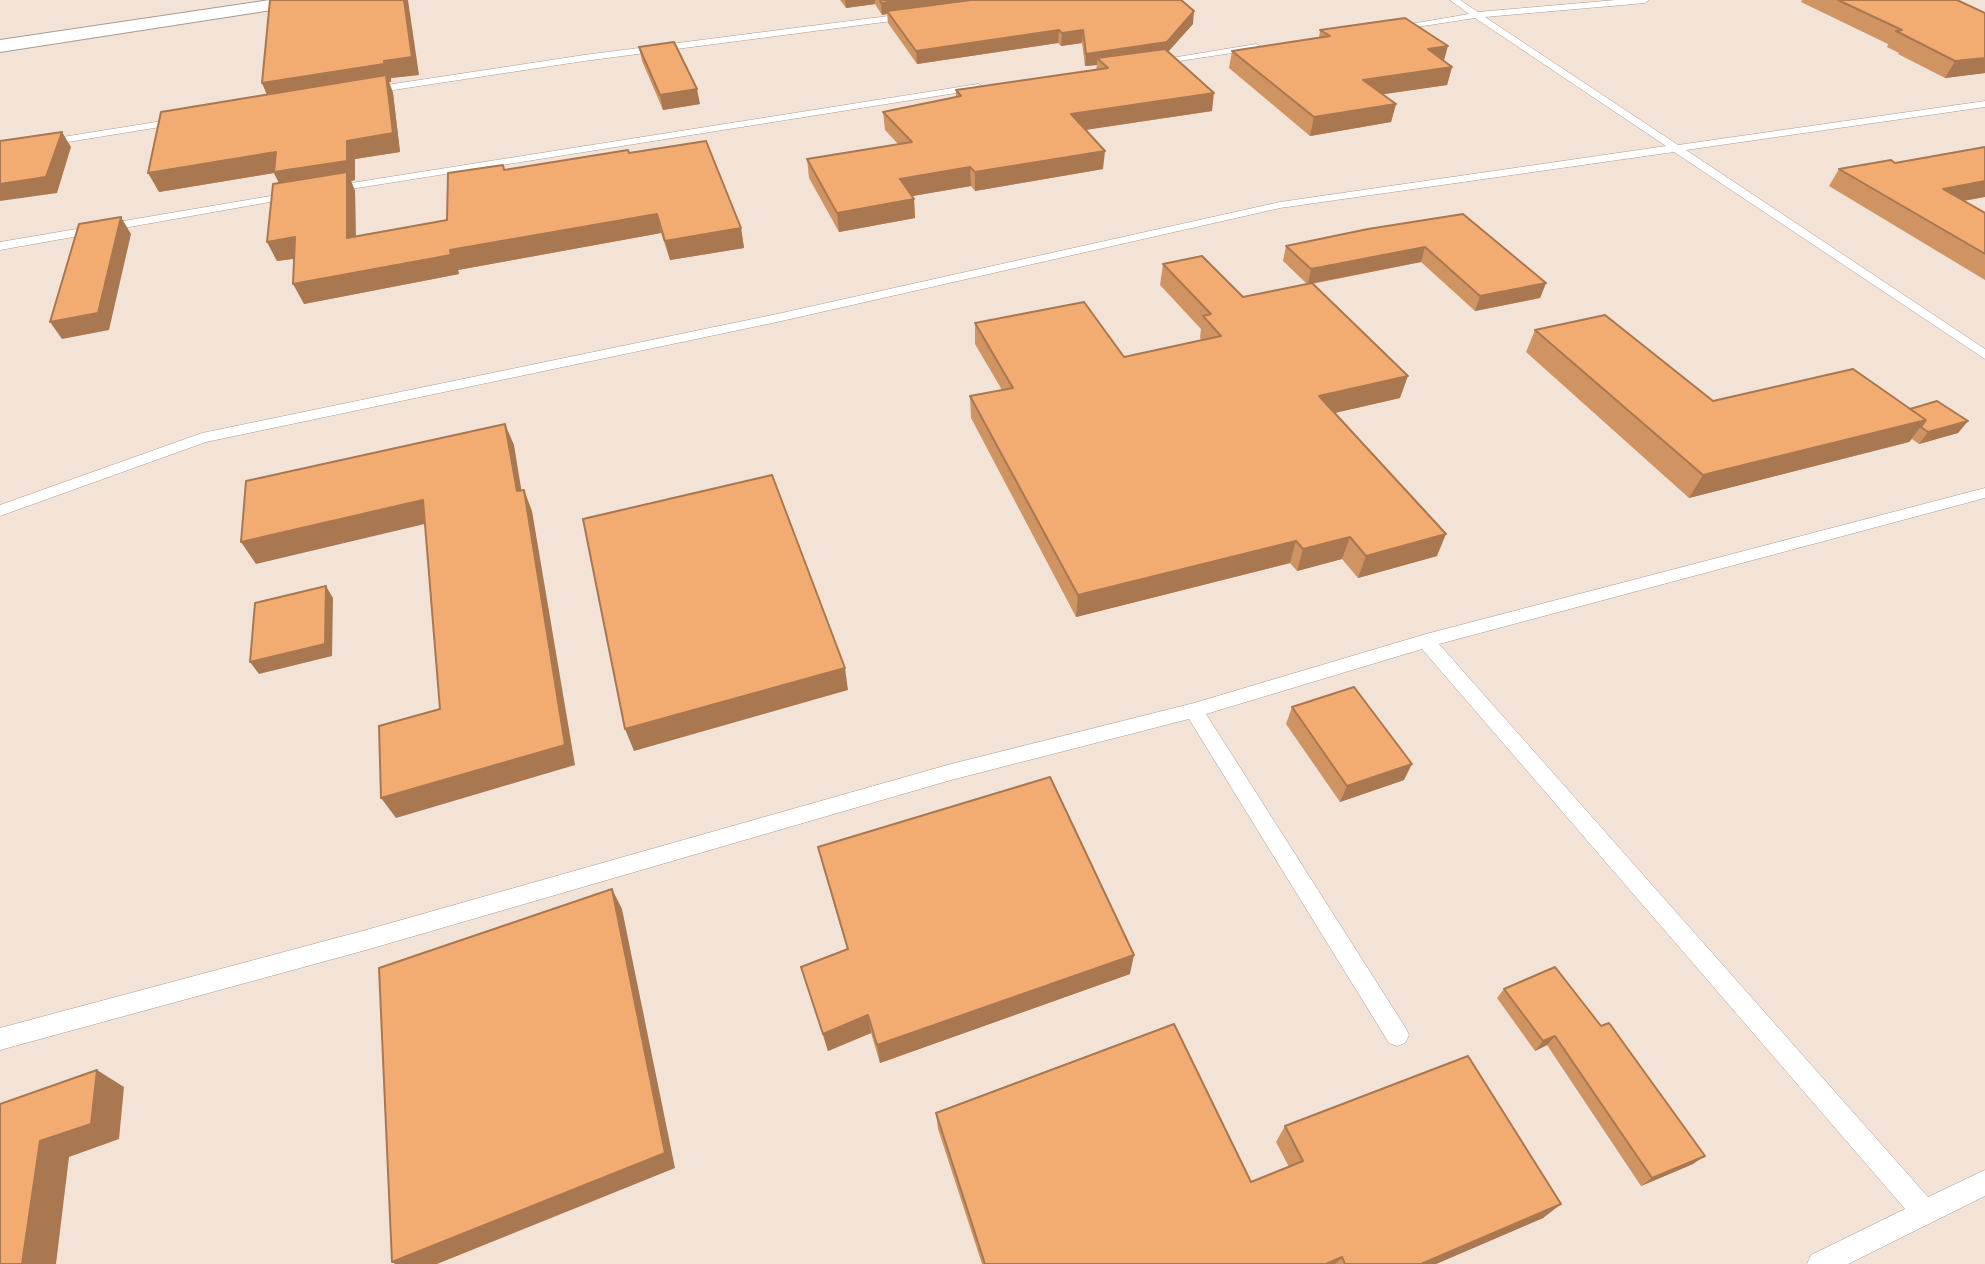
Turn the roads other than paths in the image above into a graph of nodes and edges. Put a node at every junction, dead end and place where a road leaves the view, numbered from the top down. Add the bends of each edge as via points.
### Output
1 (304, 0) edge
2 (1454, 0) edge
3 (1644, 0) edge
4 (924, 14) edge
5 (1477, 15) junction
6 (1381, 29) edge
7 (1272, 45) edge
8 (0, 46) edge
9 (1133, 65) edge
10 (995, 85) edge
11 (359, 92) edge
12 (1985, 104) edge
13 (197, 118) edge
14 (1674, 148) junction
15 (0, 150) edge
16 (325, 190) edge
17 (312, 192) edge
18 (0, 246) edge
19 (1982, 351) edge
20 (1985, 493) edge
21 (0, 511) edge
22 (1426, 641) junction
23 (1194, 710) junction
24 (1397, 1035) dead end
25 (0, 1039) edge
26 (1985, 1183) edge
27 (1925, 1213) junction
28 (1820, 1264) edge

1 - 8 street
2 - 5 lane
3 - 5 lane
4 - 11 lane
5 - 6 lane
5 - 14 lane
7 - 9 lane
10 - 16 lane
12 - 14 lane
13 - 15 lane
14 - 19 lane
14 - 21 lane via 1280,205 777,318 202,438
17 - 18 lane
20 - 22 lane
22 - 23 lane
22 - 27 lane
23 - 24 lane
23 - 25 lane via 951,772 366,940
26 - 27 lane
27 - 28 lane

